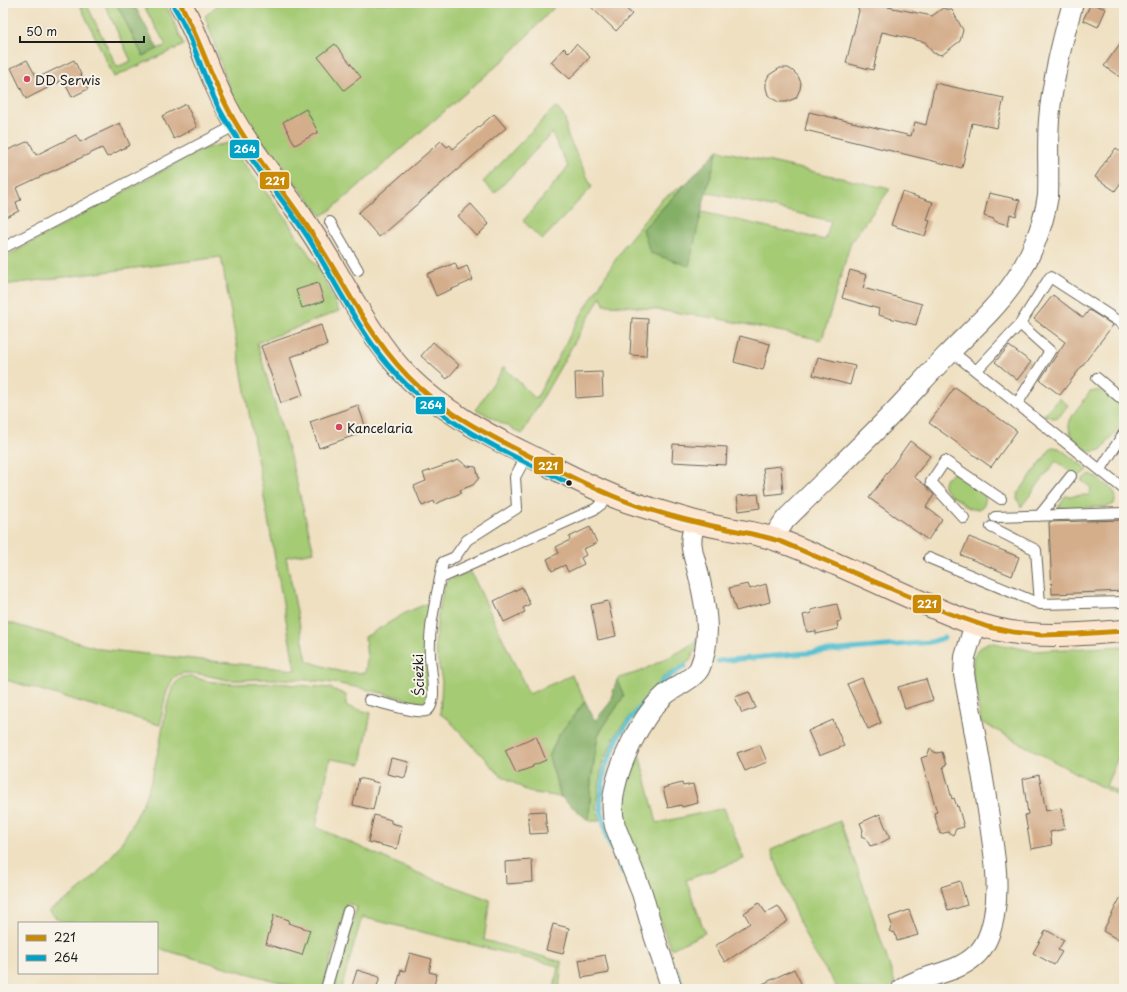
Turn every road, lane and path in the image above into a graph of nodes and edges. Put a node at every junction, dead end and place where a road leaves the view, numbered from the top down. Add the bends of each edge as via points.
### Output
1 (180, 3) edge
2 (1073, 3) edge
3 (236, 125) junction
4 (330, 222) dead end
5 (3, 248) edge
6 (358, 270) dead end
7 (1020, 324) junction
8 (1124, 325) edge
9 (951, 351) junction
10 (976, 371) junction
11 (1097, 378) dead end
12 (1124, 402) edge
13 (1017, 404) junction
14 (1124, 432) edge
15 (524, 453) junction
16 (1101, 469) junction
17 (1071, 476) dead end
18 (1124, 489) edge
19 (607, 493) junction
20 (1001, 499) dead end
21 (1124, 513) edge
22 (1039, 516) junction
23 (995, 517) dead end
24 (964, 518) dead end
25 (696, 522) junction
26 (991, 527) dead end
27 (773, 538) junction
28 (929, 558) dead end
29 (441, 578) junction
30 (1124, 602) edge
31 (1040, 604) junction
32 (975, 624) junction
33 (1124, 631) edge
34 (369, 700) dead end
35 (348, 911) dead end
36 (326, 989) edge
37 (672, 989) edge
38 (902, 989) edge

1 - 3 street
2 - 9 street via 1053,87 1049,120 1048,196 1040,229 1013,284 996,306
3 - 5 lane
3 - 15 street via 301,215 366,322 398,366 450,411
4 - 6 lane
7 - 8 lane via 1050,276
7 - 10 lane
7 - 13 lane via 1050,351
9 - 10 lane
9 - 27 street via 890,416 785,520
10 - 13 lane
11 - 12 lane
13 - 16 lane
14 - 16 lane
15 - 19 street
15 - 29 lane, Ścieżki via 515,477 517,508 467,540 455,557 444,562
16 - 18 lane
17 - 22 lane
19 - 25 street
19 - 29 lane via 603,503 595,509
20 - 24 lane via 946,461 931,482
21 - 22 lane
22 - 23 lane
25 - 27 street
25 - 37 street via 691,542 707,625 700,668 660,700 643,721 620,770 613,800 615,826 642,893
26 - 31 lane via 1036,550
27 - 32 street
28 - 31 lane
29 - 34 lane, Ścieżki via 430,638 433,693 430,708 418,712
30 - 31 lane
32 - 33 street via 1028,634
32 - 38 street via 965,657 964,674 984,785 996,873 996,903 990,934 976,955 959,967 912,982
35 - 36 lane

